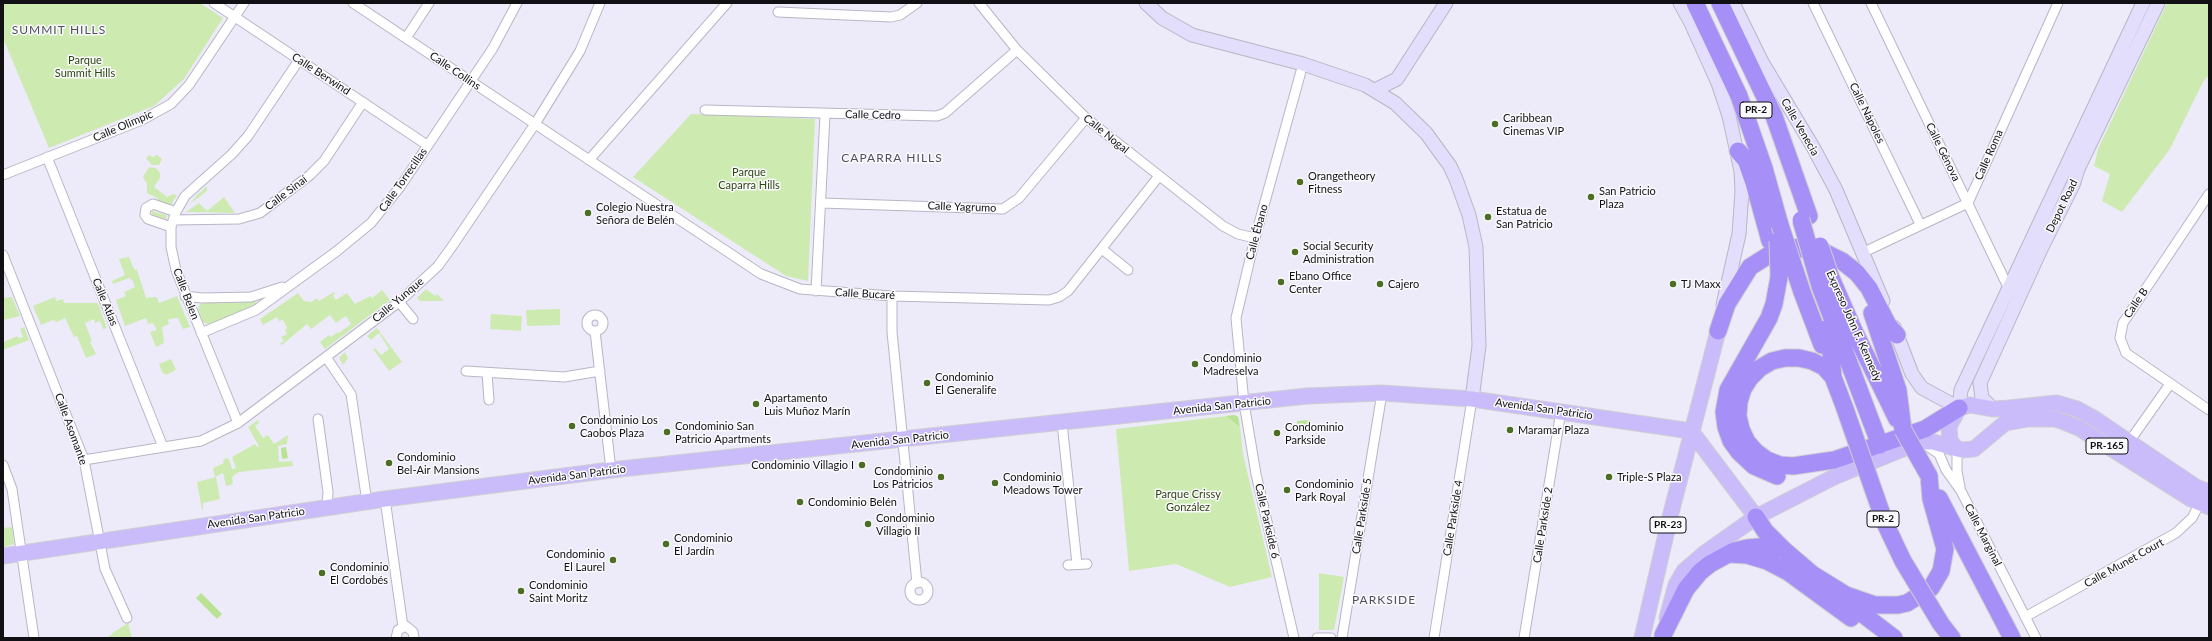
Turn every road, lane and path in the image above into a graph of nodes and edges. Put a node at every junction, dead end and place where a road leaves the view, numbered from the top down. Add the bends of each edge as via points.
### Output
1 (214, 3) edge
2 (244, 3) edge
3 (353, 3) edge
4 (430, 3) edge
5 (517, 3) edge
6 (600, 3) edge
7 (726, 3) edge
8 (917, 3) edge
9 (979, 3) edge
10 (1146, 3) edge
11 (1446, 3) edge
12 (1680, 3) edge
13 (1684, 3) edge
14 (1695, 3) edge
15 (1707, 3) edge
16 (1720, 3) edge
17 (1733, 3) edge
18 (1813, 3) edge
19 (1871, 3) edge
20 (2058, 3) edge
21 (2143, 3) edge
22 (2158, 3) edge
23 (778, 12) dead end
24 (235, 16) junction
25 (1691, 23) junction
26 (406, 38) junction
27 (1017, 50) junction
28 (299, 60) junction
29 (1303, 64) junction
30 (1397, 79) junction
31 (470, 81) junction
32 (1375, 90) junction
33 (363, 102) junction
34 (1395, 104) junction
35 (705, 110) dead end
36 (825, 115) junction
37 (1086, 118) junction
38 (535, 124) junction
39 (557, 139) joint
40 (428, 145) junction
41 (1738, 151) junction
42 (47, 158) junction
43 (589, 160) junction
44 (3, 175) edge
45 (1158, 176) junction
46 (2209, 194) edge
47 (821, 203) junction
48 (1968, 203) junction
49 (174, 220) junction
50 (1795, 221) junction
51 (1920, 224) junction
52 (1255, 238) junction
53 (1102, 249) junction
54 (1864, 252) junction
55 (3, 255) edge
56 (1842, 261) junction
57 (1128, 270) dead end
58 (1775, 271) junction
59 (300, 279) junction
60 (1816, 286) junction
61 (816, 291) junction
62 (2014, 294) junction
63 (186, 296) junction
64 (892, 296) junction
65 (399, 302) junction
66 (413, 319) dead end
67 (595, 331) dead end
68 (1718, 331) junction
69 (201, 333) junction
70 (1897, 335) junction
71 (326, 357) junction
72 (466, 371) dead end
73 (600, 371) junction
74 (487, 372) junction
75 (1833, 377) junction
76 (2170, 384) junction
77 (1382, 393) junction
78 (1472, 399) junction
79 (489, 400) dead end
80 (1244, 403) junction
81 (1959, 408) junction
82 (1993, 409) junction
83 (2209, 410) edge
84 (1561, 411) junction
85 (318, 419) dead end
86 (1062, 422) junction
87 (238, 423) junction
88 (1903, 430) junction
89 (1691, 431) junction
90 (903, 440) junction
91 (1920, 442) junction
92 (2129, 442) junction
93 (1880, 445) junction
94 (163, 447) junction
95 (1957, 449) junction
96 (84, 460) junction
97 (3, 465) edge
98 (1856, 467) junction
99 (611, 470) junction
100 (1929, 476) junction
101 (1961, 490) junction
102 (2206, 498) edge
103 (385, 499) junction
104 (367, 502) junction
105 (328, 507) junction
106 (1756, 517) junction
107 (99, 541) junction
108 (1784, 550) junction
109 (23, 553) junction
110 (1728, 554) junction
111 (3, 556) edge
112 (1068, 565) dead end
113 (1812, 574) junction
114 (916, 583) dead end
115 (2025, 617) junction
116 (127, 618) dead end
117 (403, 627) junction
118 (1663, 636) edge
119 (34, 638) edge
120 (396, 638) edge
121 (414, 638) edge
122 (1294, 638) edge
123 (1317, 638) edge
124 (1331, 638) edge
125 (1342, 638) edge
126 (1434, 638) edge
127 (1524, 638) edge
128 (1642, 638) edge
129 (1879, 638) edge
130 (1894, 638) edge
131 (1952, 638) edge
132 (2012, 638) edge
133 (2036, 638) edge

1 - 24 street, Calle Berwind
2 - 24 street, Calle Olimpic
3 - 26 street, Calle Collins
4 - 26 street
5 - 31 street, Calle Torrecillas via 493,48
6 - 38 street, Calle Yunque via 580,51
7 - 43 street
8 - 23 street via 900,15 891,17
9 - 27 street, Calle Nogal
10 - 29 street via 1162,18 1192,35
11 - 30 street
12 - 25 street
13 - 25 highway
14 - 50 highway via 1739,96 1764,168
15 - 50 highway, Expreso John F. Kennedy / PR-2 via 1750,93
16 - 50 highway, Expreso John F. Kennedy / PR-2 via 1774,116 1803,197
17 - 54 street, Calle Venecia via 1762,62 1836,190
18 - 51 street, Calle Nápoles
19 - 48 street, Calle Génova
20 - 48 street, Calle Roma
21 - 62 street, Depot Road
22 - 62 street, Depot Road
24 - 28 street, Calle Berwind
24 - 42 street, Calle Olimpic via 189,85 171,104 142,120
25 - 41 street via 1718,83
26 - 31 street, Calle Collins
27 - 36 street, Calle Cedro via 945,112 937,116
27 - 37 street, Calle Nogal
28 - 33 street, Calle Berwind
28 - 49 street via 248,136 232,154 189,192
29 - 32 street via 1344,76
29 - 52 street, Calle Ébano
30 - 32 street
30 - 34 street
31 - 38 street, Calle Collins
31 - 40 street, Calle Torrecillas
32 - 34 street
33 - 40 street, Calle Berwind
33 - 49 street, Calle Sinaí via 324,161 310,175 260,213 239,219
34 - 78 street via 1426,133 1450,166 1469,215 1476,247 1479,303 1479,346
35 - 36 street, Calle Cedro
36 - 47 street
37 - 45 street, Calle Nogal
37 - 47 street, Calle Yagrumo via 1019,198 1003,209
38 - 39 street, Calle Collins
38 - 65 street, Calle Yunque via 438,266
39 - 43 street, Calle Bucaré
40 - 59 street, Calle Torrecillas via 386,208 371,224
41 - 58 highway via 1746,160 1750,171 1770,241
41 - 68 street via 1742,192 1739,234
42 - 44 street, Calle Olimpic
42 - 94 street, Calle Atlas
43 - 61 street, Calle Bucaré via 761,274 789,286
45 - 52 street, Calle Nogal via 1222,226 1238,234
45 - 53 street, Calle Bucaré
46 - 76 street, Calle B via 2123,323 2120,338 2126,353
47 - 61 street
48 - 51 street
48 - 62 street, Calle Génova
49 - 63 street, Calle Belen via 173,259
50 - 58 highway, bridge via 1777,237 1780,261
50 - 60 highway, bridge
50 - 60 highway, Expreso John F. Kennedy / PR-2, bridge
51 - 54 street
52 - 80 street, Calle Ébano via 1236,311
53 - 57 street
53 - 64 street, Calle Bucaré via 1068,291 1049,300
54 - 70 street
55 - 96 street, Calle Asomante
56 - 68 highway via 1826,253 1791,248 1764,257 1744,274 1728,304
56 - 70 highway via 1863,279 1888,325
56 - 88 highway via 1859,284 1877,324 1898,390
58 - 98 highway via 1774,304 1769,318 1725,399 1726,427 1731,441 1754,466 1781,477 1808,476 1840,467
59 - 63 street via 251,297
59 - 69 street, Calle Torrecillas via 256,310
60 - 75 highway
60 - 88 highway, Expreso John F. Kennedy / PR-2 via 1855,333
60 - 93 highway
61 - 64 street, Calle Bucaré
62 - 81 street, Depot Road via 1961,390
62 - 82 street, Depot Road via 1980,383 1982,398
63 - 69 street, Calle Belen
64 - 90 street via 892,332
65 - 66 street
65 - 71 street, Calle Yunque
67 - 73 street
68 - 89 main road
69 - 87 street, Calle Belen
70 - 81 street via 1912,374 1922,388
71 - 87 street, Calle Yunque
71 - 104 street via 351,394
72 - 74 street
73 - 74 street via 564,377
73 - 99 street
74 - 79 street
75 - 93 highway via 1824,367 1799,358 1772,361 1760,368 1743,389 1739,402 1738,416 1747,442 1767,460 1793,466 1843,458
75 - 131 highway, PR-2, bridge via 1884,523 1902,561
76 - 83 street, Calle B
76 - 92 street
77 - 78 main road, Avenida San Patricio
77 - 80 main road, Avenida San Patricio via 1307,396
77 - 125 street, Calle Parkside 5
78 - 84 main road, Avenida San Patricio
78 - 126 street, Calle Parkside 4
80 - 86 main road, Avenida San Patricio
80 - 122 street, Calle Parkside 6 via 1256,474
81 - 82 main road, PR-165 via 1970,405
81 - 93 highway via 1925,429
81 - 95 main road via 1949,426 1950,441
82 - 92 main road, PR-165 via 2048,403 2064,404 2094,419
84 - 89 main road, Avenida San Patricio
84 - 127 street, Calle Parkside 2
85 - 105 street
86 - 90 main road, Avenida San Patricio
86 - 112 street via 1082,564
87 - 94 street, Calle Yunque via 201,441
88 - 100 highway, Expreso John F. Kennedy / PR-2, bridge
89 - 106 main road
89 - 128 main road, PR-23
90 - 99 main road, Avenida San Patricio
90 - 114 street
91 - 95 main road via 1933,442
91 - 98 main road
91 - 101 street, Calle Marginal via 1935,449
92 - 102 main road, PR-165 via 2196,487
94 - 96 street, Calle Yunque
95 - 101 street via 1957,471
95 - 102 main road, PR-165 via 1974,448 2005,423 2028,419 2055,419 2078,428
96 - 107 street, Calle Asomante
97 - 109 street via 12,489
98 - 106 main road
99 - 103 main road, Avenida San Patricio
100 - 113 highway via 1931,499 1945,549 1941,571 1931,588 1908,603 1886,606 1858,600
100 - 132 highway, Expreso John F. Kennedy / PR-2
101 - 115 street, Calle Marginal
102 - 115 street, Calle Munet Court via 2192,518 2176,533
103 - 104 main road, Avenida San Patricio
103 - 117 street
104 - 105 main road, Avenida San Patricio
105 - 107 main road, Avenida San Patricio
106 - 108 highway via 1765,531
106 - 118 main road via 1684,571 1674,591
107 - 109 main road, Avenida San Patricio
107 - 116 street, Calle Asomante via 105,569
108 - 110 highway via 1759,546
108 - 113 highway
109 - 111 main road, Avenida San Patricio
109 - 119 street
110 - 118 highway via 1700,572 1686,589
110 - 129 highway via 1767,561 1788,572
113 - 130 highway
115 - 133 street, Calle Marginal
117 - 120 street via 396,632
117 - 121 street via 411,629
123 - 124 street

